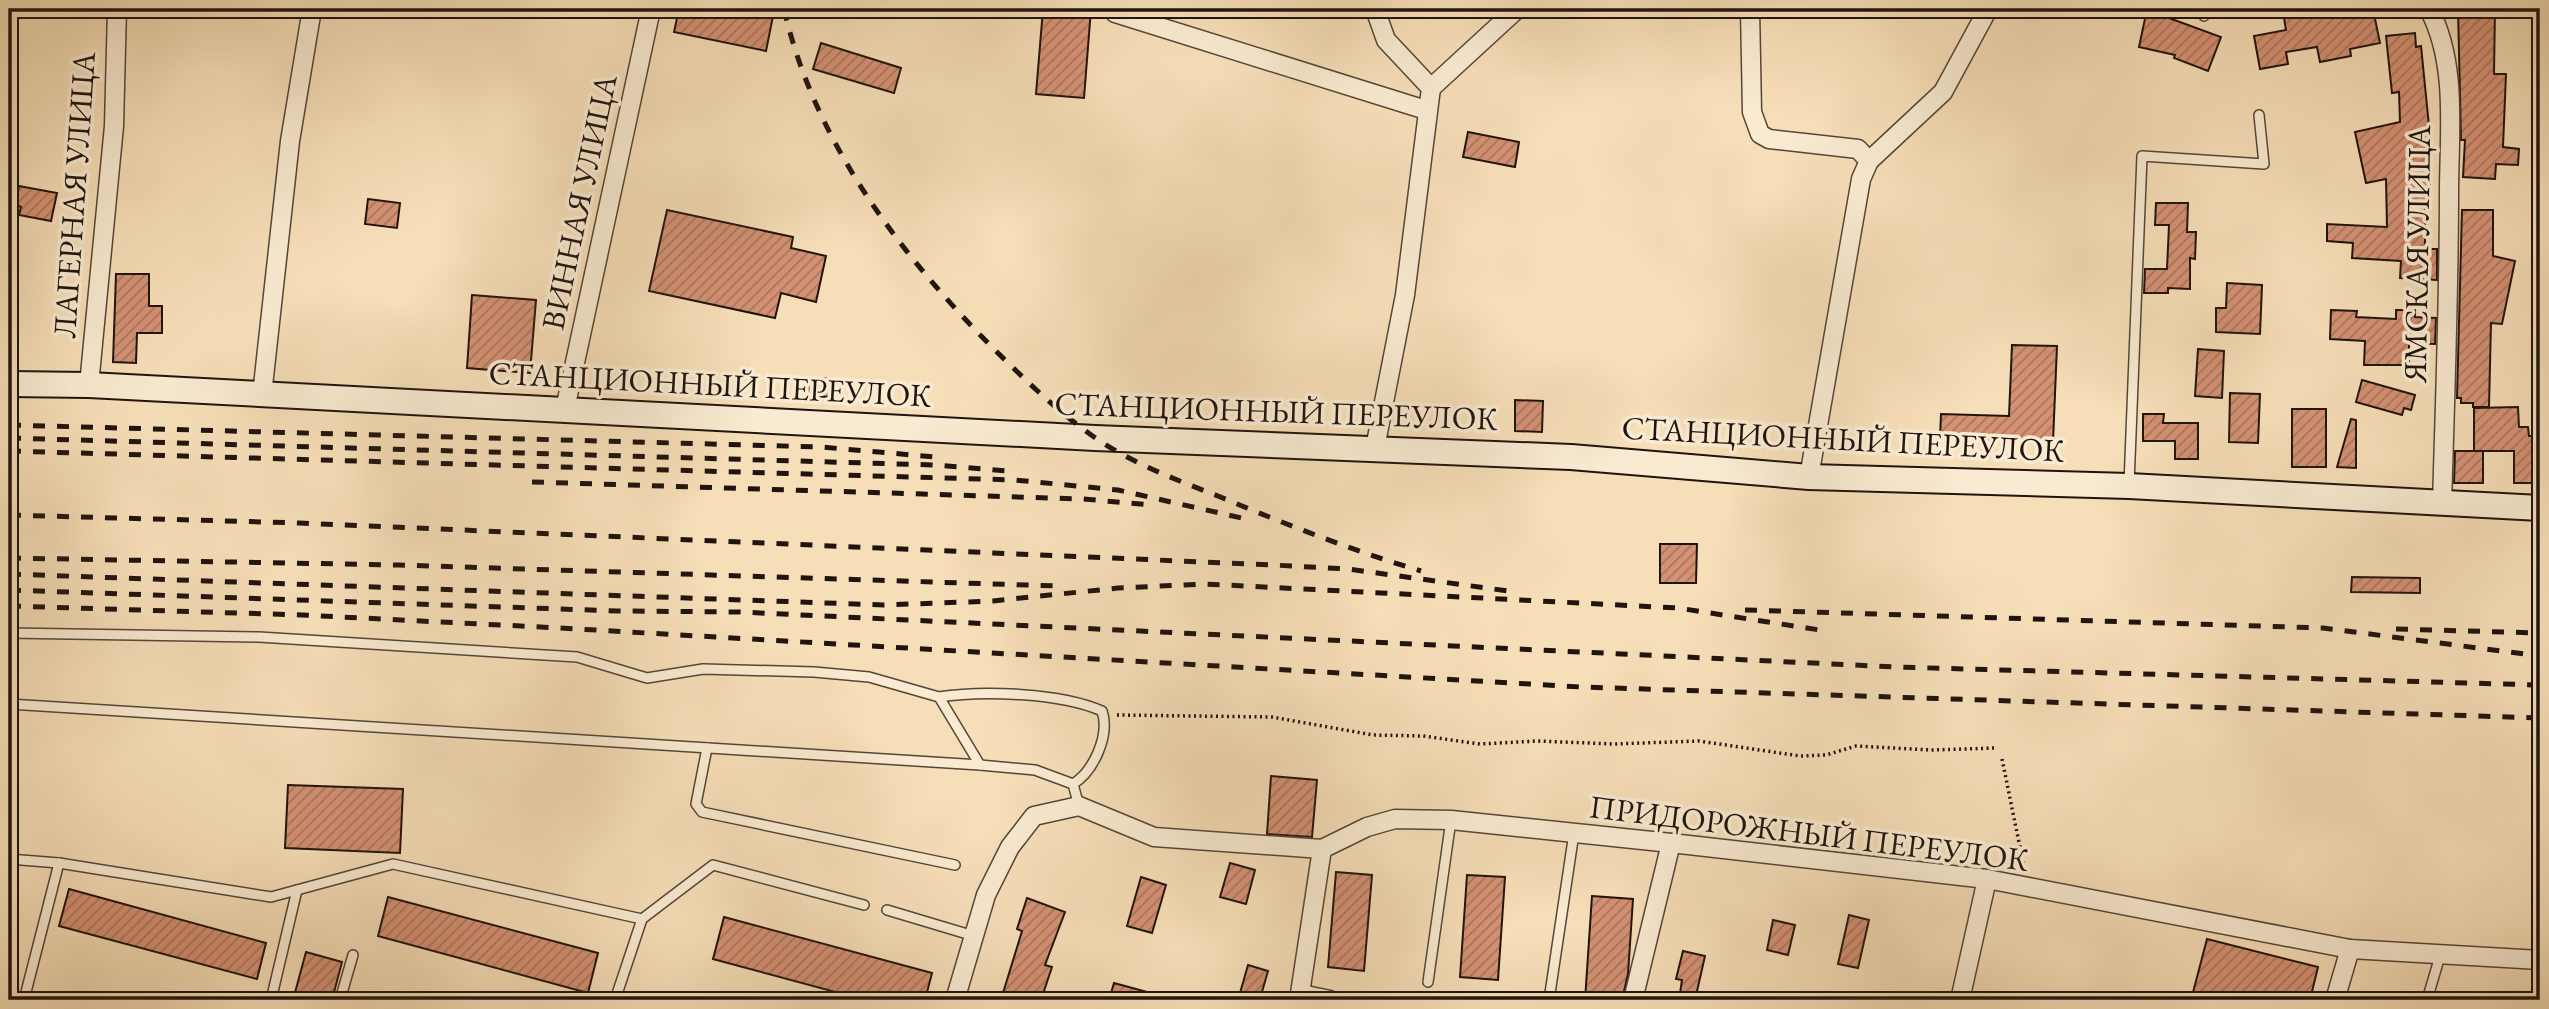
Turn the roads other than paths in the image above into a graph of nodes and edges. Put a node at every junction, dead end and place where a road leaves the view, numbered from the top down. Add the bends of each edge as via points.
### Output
1 (117, 9) edge
2 (312, 9) edge
3 (650, 9) edge
4 (1375, 9) edge
5 (1517, 9) edge
6 (1750, 9) edge
7 (1988, 9) edge
8 (2430, 9) edge
9 (1115, 13) dead end
10 (1430, 88) junction
11 (1426, 110) junction
12 (2259, 115) dead end
13 (1868, 161) junction
14 (9, 384) edge
15 (89, 385) junction
16 (262, 395) junction
17 (565, 409) junction
18 (1375, 448) junction
19 (1809, 477) junction
20 (2129, 486) junction
21 (2441, 504) junction
22 (2540, 508) edge
23 (9, 633) edge
24 (939, 697) junction
25 (9, 704) edge
26 (706, 748) junction
27 (981, 765) junction
28 (1073, 784) junction
29 (1079, 806) junction
30 (1451, 820) junction
31 (1574, 833) junction
32 (1671, 843) junction
33 (1322, 849) junction
34 (9, 859) edge
35 (59, 863) junction
36 (956, 865) dead end
37 (1987, 879) junction
38 (297, 890) junction
39 (864, 905) dead end
40 (887, 909) dead end
41 (642, 919) junction
42 (974, 936) junction
43 (2350, 949) junction
44 (353, 955) dead end
45 (2440, 956) junction
46 (2540, 960) edge
47 (1428, 982) dead end
48 (1300, 997) edge
49 (24, 1000) edge
50 (271, 1000) edge
51 (340, 1000) edge
52 (615, 1000) edge
53 (955, 1000) edge
54 (1330, 1000) edge
55 (1549, 1000) edge
56 (1633, 1000) edge
57 (1960, 1000) edge
58 (2335, 1000) edge
59 (2427, 1000) edge

1 - 15 street, ЛАГЕРНАЯ УЛИЦА via 114,126
2 - 16 street via 290,141
3 - 17 street, ВИННАЯ УЛИЦА
4 - 10 street via 1386,40
5 - 10 street
6 - 13 street via 1752,112 1760,134 1769,139 1857,149
7 - 13 street via 1943,92
8 - 21 street, ЯМСКАЯ УЛИЦА via 2443,43 2449,83 2448,321
9 - 11 street
10 - 11 street
11 - 18 street via 1405,295
12 - 20 lane via 2264,164 2142,156
13 - 19 street via 1861,178
14 - 15 main road, СТАНЦИОННЫЙ ПЕРЕУЛОК
15 - 16 main road, СТАНЦИОННЫЙ ПЕРЕУЛОК
16 - 17 main road, СТАНЦИОННЫЙ ПЕРЕУЛОК
17 - 18 main road, СТАНЦИОННЫЙ ПЕРЕУЛОК
18 - 19 main road, СТАНЦИОННЫЙ ПЕРЕУЛОК via 1571,457
19 - 20 main road, СТАНЦИОННЫЙ ПЕРЕУЛОК
20 - 21 main road, СТАНЦИОННЫЙ ПЕРЕУЛОК
21 - 22 main road, СТАНЦИОННЫЙ ПЕРЕУЛОК
23 - 24 lane via 259,637 577,657 647,678 702,669 814,672 869,677
24 - 27 lane
24 - 28 lane via 969,692 1048,699 1102,711 1102,739 1091,768
25 - 26 lane
26 - 27 lane
26 - 36 lane via 696,804 702,811
27 - 28 lane via 1035,770
28 - 29 lane
29 - 33 street via 1154,837
29 - 42 street via 1034,816 1004,859 986,895
30 - 31 street, ПРИДОРОЖНЫЙ ПЕРЕУЛОК
30 - 33 street, ПРИДОРОЖНЫЙ ПЕРЕУЛОК via 1395,819
30 - 47 lane
31 - 32 street, ПРИДОРОЖНЫЙ ПЕРЕУЛОК
31 - 55 lane
32 - 37 street, ПРИДОРОЖНЫЙ ПЕРЕУЛОК
32 - 56 street
33 - 48 street
34 - 35 lane
35 - 38 lane via 271,897
35 - 49 lane
37 - 43 street, ПРИДОРОЖНЫЙ ПЕРЕУЛОК
37 - 57 street
38 - 41 lane via 393,864
38 - 50 lane
39 - 41 lane via 713,865
40 - 42 lane
41 - 52 lane
42 - 53 street
43 - 45 street, ПРИДОРОЖНЫЙ ПЕРЕУЛОК
43 - 58 street
44 - 51 lane
45 - 46 street, ПРИДОРОЖНЫЙ ПЕРЕУЛОК
45 - 59 lane
48 - 54 street

